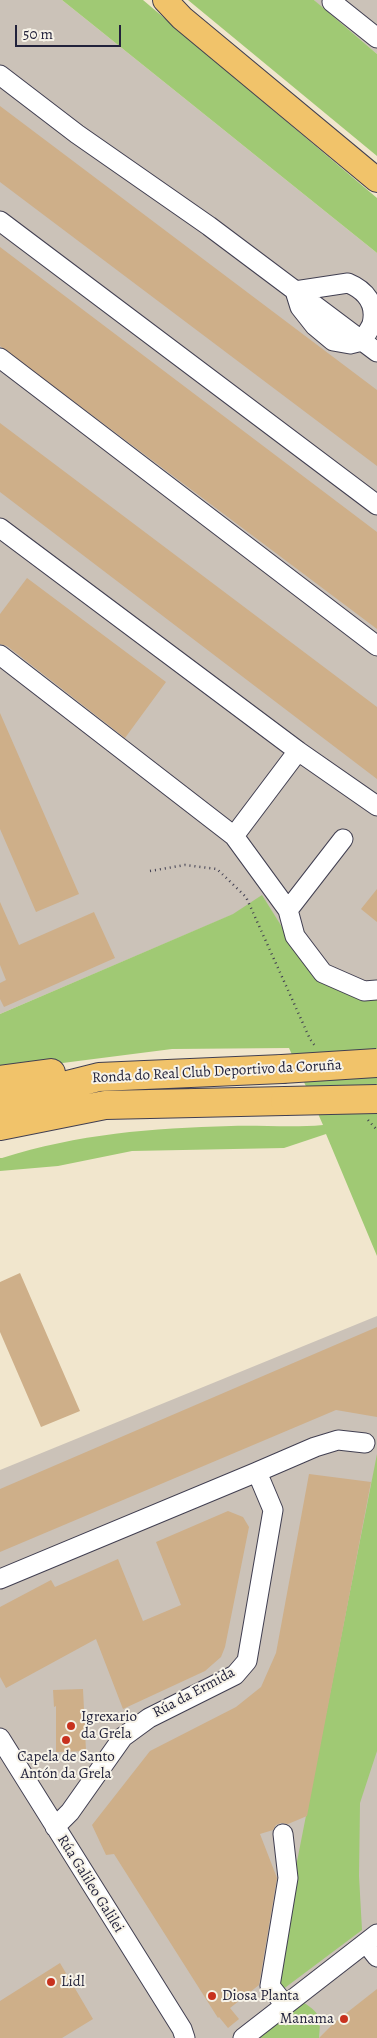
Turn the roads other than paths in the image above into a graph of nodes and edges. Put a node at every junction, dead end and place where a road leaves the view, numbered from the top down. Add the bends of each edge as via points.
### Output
1 (165, 0) edge
2 (332, 1) edge
3 (377, 38) edge
4 (0, 75) edge
5 (377, 180) edge
6 (0, 221) edge
7 (296, 291) junction
8 (369, 346) edge
9 (0, 358) edge
10 (377, 504) edge
11 (0, 528) edge
12 (377, 646) edge
13 (0, 654) edge
14 (298, 751) junction
15 (377, 806) edge
16 (234, 836) junction
17 (343, 839) dead end
18 (288, 910) junction
19 (377, 990) edge
20 (377, 1063) edge
21 (99, 1077) junction
22 (0, 1080) edge
23 (0, 1102) edge
24 (178, 1103) junction
25 (372, 1108) edge
26 (0, 1126) edge
27 (0, 1146) edge
28 (365, 1443) dead end
29 (258, 1472) junction
30 (0, 1578) edge
31 (0, 1738) edge
32 (55, 1827) junction
33 (282, 1834) dead end
34 (373, 1945) edge
35 (285, 2005) junction
36 (186, 2035) edge
37 (243, 2038) edge

1 - 5 main road via 182,18
2 - 3 street
4 - 7 street
6 - 10 street
7 - 8 street
7 - 8 street via 348,283 361,288 371,303
9 - 12 street
11 - 14 street
13 - 16 street
14 - 15 street
14 - 16 street
16 - 18 street
17 - 18 street
18 - 19 street via 295,936 323,973 364,991
20 - 21 highway, Ronda do Real Club Deportivo da Coruña, bridge
21 - 22 highway via 68,1071
21 - 23 highway, Ronda do Real Club Deportivo da Coruña
24 - 25 highway, Ronda do Real Club Deportivo da Coruña, bridge via 285,1101
24 - 26 highway, Ronda do Real Club Deportivo da Coruña via 105,1105
24 - 27 highway via 17,1139
28 - 29 street via 338,1440 315,1446
29 - 30 street
29 - 32 street, Rúa da Ermida via 273,1510 247,1661 235,1674 149,1718 123,1737 70,1812
31 - 32 street, Rúa Galileo Galilei
32 - 36 street, Rúa Galileo Galilei
33 - 35 street via 288,1878 270,1986
34 - 35 street
35 - 37 street

